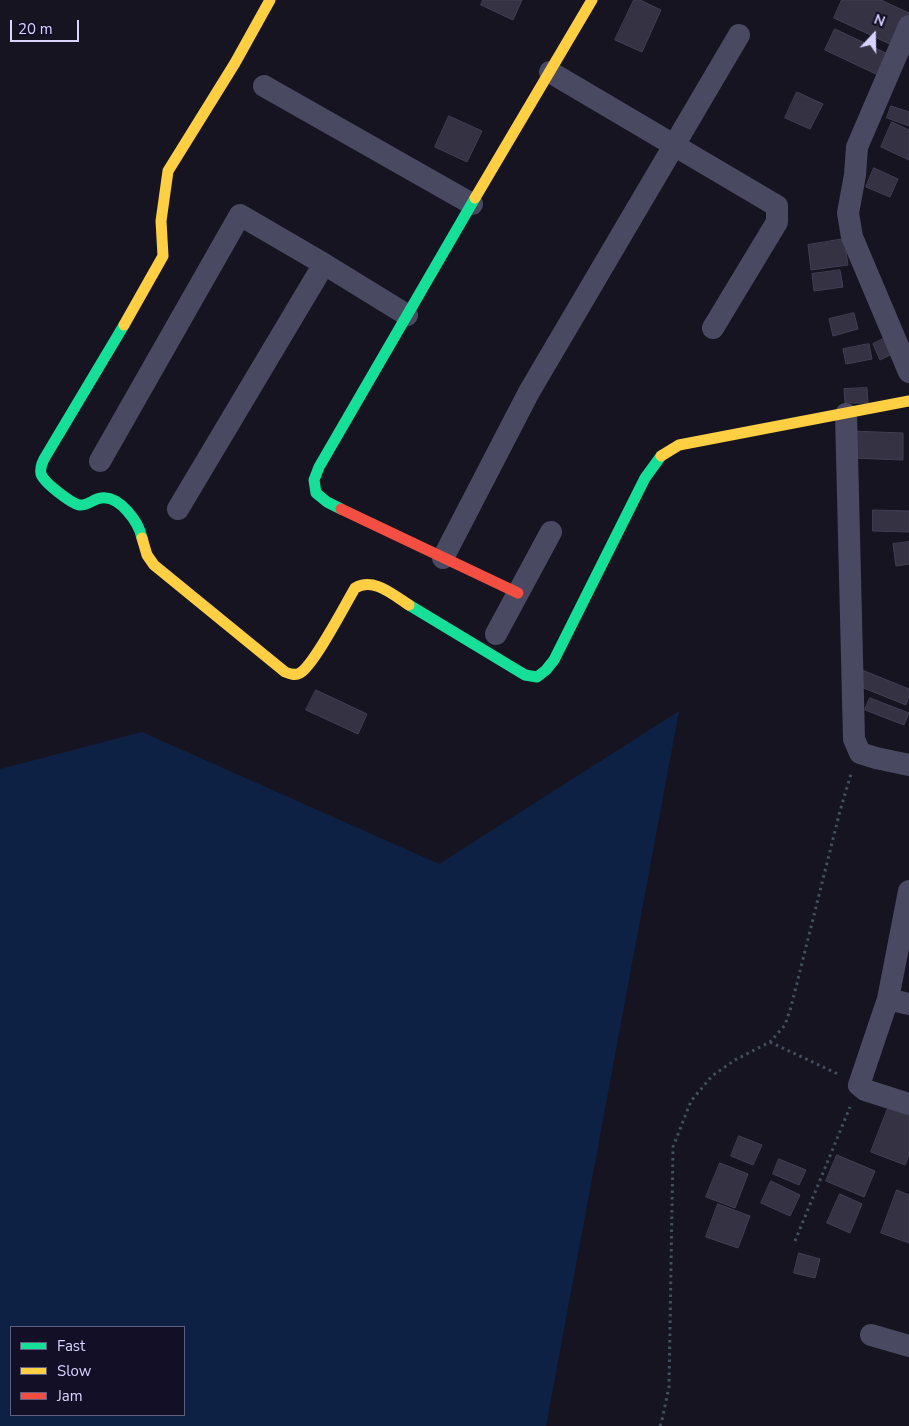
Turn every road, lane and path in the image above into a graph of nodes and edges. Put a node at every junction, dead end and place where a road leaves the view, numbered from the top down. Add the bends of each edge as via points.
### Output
1 (270, 0) edge
2 (592, 0) edge
3 (909, 26) edge
4 (739, 35) dead end
5 (550, 72) junction
6 (264, 86) dead end
7 (676, 146) junction
8 (472, 204) junction
9 (324, 264) junction
10 (407, 314) junction
11 (713, 328) dead end
12 (909, 372) edge
13 (909, 401) edge
14 (846, 414) junction
15 (100, 461) dead end
16 (178, 509) dead end
17 (551, 532) dead end
18 (443, 558) junction
19 (518, 593) junction
20 (496, 634) dead end
21 (860, 753) junction
22 (909, 765) edge
23 (909, 891) edge
24 (898, 1002) edge
25 (770, 1042) junction
26 (859, 1085) junction
27 (909, 1104) edge
28 (795, 1241) dead end
29 (871, 1336) dead end
30 (909, 1346) edge
31 (660, 1426) edge

1 - 14 street via 168,171 161,221 163,256 44,459 41,475 66,498 80,505 102,497 118,504 138,524 147,558 285,672 293,676 311,663 355,588 368,583 380,587 525,675 537,677 554,660 645,478 665,451 679,445
2 - 5 street
3 - 12 street via 858,147 848,213 852,237
4 - 7 street
5 - 7 street
5 - 8 street
6 - 8 street
7 - 11 street via 777,206 777,222
7 - 18 street via 529,392
8 - 10 street
9 - 10 street
9 - 15 street via 240,215
9 - 16 street
10 - 18 street via 314,480 316,493 328,502
13 - 14 street
14 - 21 street via 853,722 854,739
17 - 19 street
18 - 19 street
19 - 20 street
21 - 22 street
21 - 25 path via 840,811 791,1007 785,1025
23 - 24 street
24 - 26 street
25 - 26 path
25 - 31 path via 712,1076 691,1101 673,1147 668,1386
26 - 27 street
26 - 28 path
29 - 30 street

